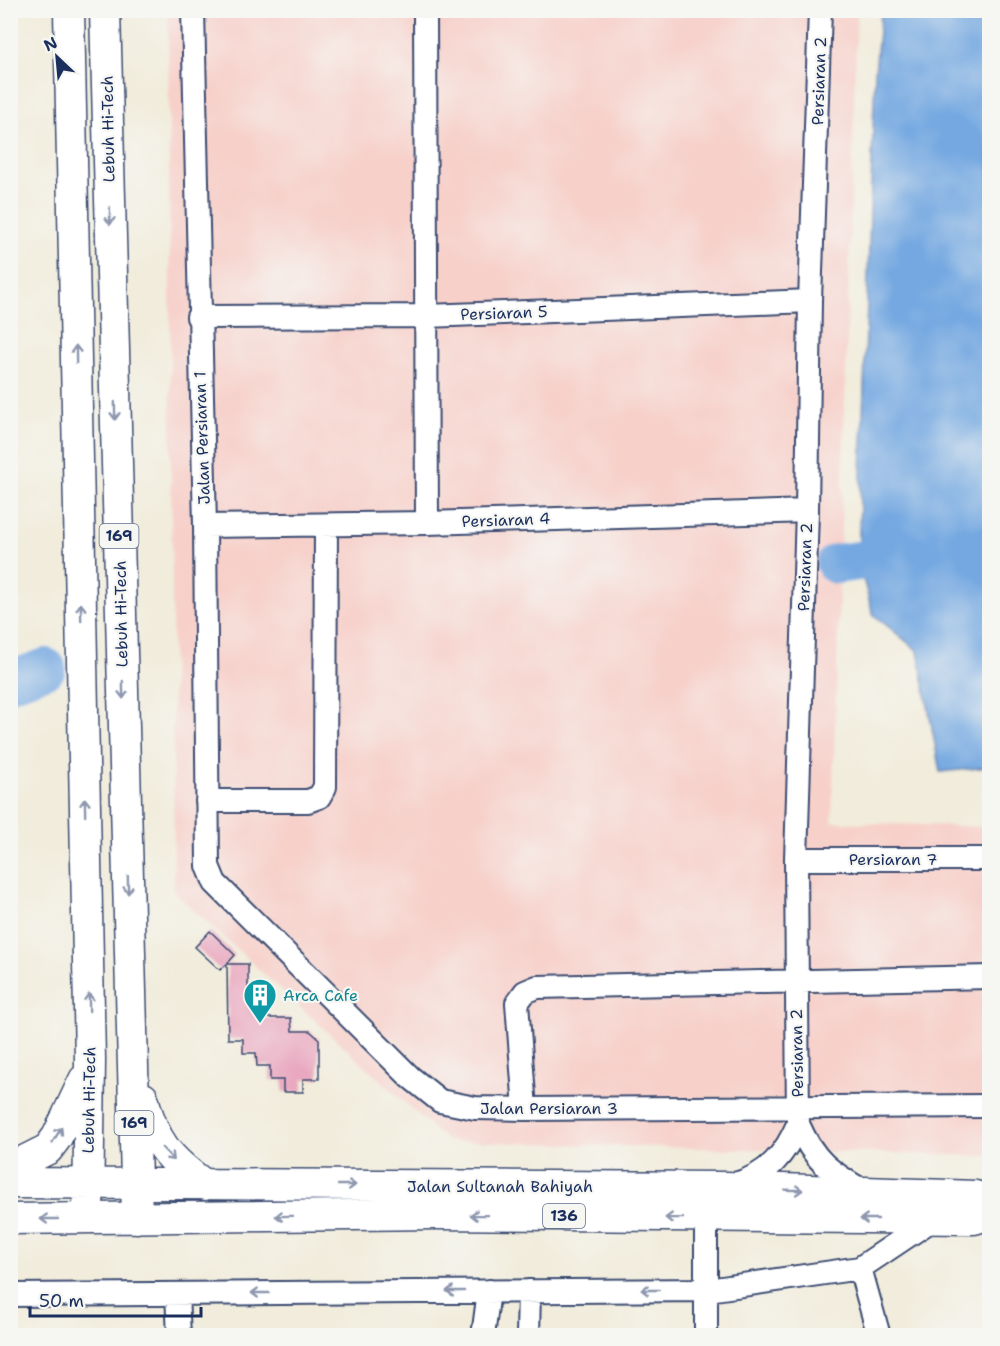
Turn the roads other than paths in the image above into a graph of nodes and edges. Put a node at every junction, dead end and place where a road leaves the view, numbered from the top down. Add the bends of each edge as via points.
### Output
1 (69, 10) edge
2 (105, 10) edge
3 (193, 10) edge
4 (425, 10) edge
5 (820, 10) edge
6 (810, 302) junction
7 (427, 316) junction
8 (198, 317) junction
9 (807, 511) junction
10 (427, 523) junction
11 (326, 525) junction
12 (205, 526) junction
13 (207, 801) junction
14 (796, 859) junction
15 (990, 859) edge
16 (208, 866) joint
17 (990, 977) edge
18 (796, 980) junction
19 (90, 1060) junction
20 (132, 1061) junction
21 (990, 1106) edge
22 (525, 1109) junction
23 (798, 1115) junction
24 (10, 1168) edge
25 (10, 1183) edge
26 (88, 1184) junction
27 (136, 1184) junction
28 (205, 1185) junction
29 (726, 1187) junction
30 (865, 1192) junction
31 (990, 1201) edge
32 (990, 1214) edge
33 (88, 1218) junction
34 (137, 1218) junction
35 (706, 1218) junction
36 (10, 1219) edge
37 (933, 1219) junction
38 (860, 1268) junction
39 (708, 1290) junction
40 (489, 1291) junction
41 (529, 1291) junction
42 (10, 1294) edge
43 (177, 1294) junction
44 (179, 1335) edge
45 (483, 1335) edge
46 (528, 1335) edge
47 (706, 1335) edge
48 (879, 1335) edge

19 -> 1 main road, Lebuh Hi-Tech / 169
2 -> 20 main road, Lebuh Hi-Tech / 169
3 - 8 street, Jalan Persiaran 1
4 - 7 street
5 - 6 street, Persiaran 2
6 - 7 street, Persiaran 5
6 - 9 street, Persiaran 2
7 - 8 street, Persiaran 5
7 - 10 street
8 - 12 street, Jalan Persiaran 1
9 - 10 street, Persiaran 4
9 - 14 street, Persiaran 2
10 - 11 street, Persiaran 4
11 - 12 street, Persiaran 4
11 - 13 street via 325,787 319,797 308,801
12 - 13 street, Jalan Persiaran 1
13 - 16 street, Jalan Persiaran 1
14 - 15 street, Persiaran 7
14 - 18 street, Persiaran 2
16 - 22 street, Jalan Persiaran 3 via 215,883 410,1077 440,1101 475,1108
17 - 18 street
18 - 22 street via 537,987 525,992 517,1003
18 - 23 street, Persiaran 2
24 -> 19 main road via 48,1149 57,1137 81,1091
19 - 26 main road, Lebuh Hi-Tech / 169
20 - 27 main road, Lebuh Hi-Tech / 169
20 -> 28 main road via 149,1122 161,1148
21 - 23 street, Jalan Persiaran 3
22 - 23 street, Jalan Persiaran 3
23 - 29 street via 790,1145 768,1170
23 - 30 street via 808,1147 831,1173
25 - 26 main road, Jalan Sultanah Bahiyah / 136
26 - 27 main road, Jalan Sultanah Bahiyah / 136
26 - 33 main road, Lebuh Hi-Tech / 169
27 - 28 main road, Jalan Sultanah Bahiyah / 136
27 - 34 main road, Lebuh Hi-Tech / 169
28 -> 29 main road, Jalan Sultanah Bahiyah / 136
29 -> 30 main road, Jalan Sultanah Bahiyah / 136
30 - 31 main road, Jalan Sultanah Bahiyah / 136 via 975,1196
32 - 37 main road, Jalan Sultanah Bahiyah / 136 via 974,1219
33 - 34 main road, Jalan Sultanah Bahiyah / 136
33 -> 36 main road, Jalan Sultanah Bahiyah / 136
35 -> 34 main road, Jalan Sultanah Bahiyah / 136 via 436,1214
37 -> 35 main road, Jalan Sultanah Bahiyah / 136
35 - 39 street
37 - 38 street
38 - 39 street
38 - 48 street
39 -> 41 street
39 - 47 street
40 - 41 street
40 -> 43 street
40 - 45 street
41 - 46 street
42 - 43 street
43 - 44 street

